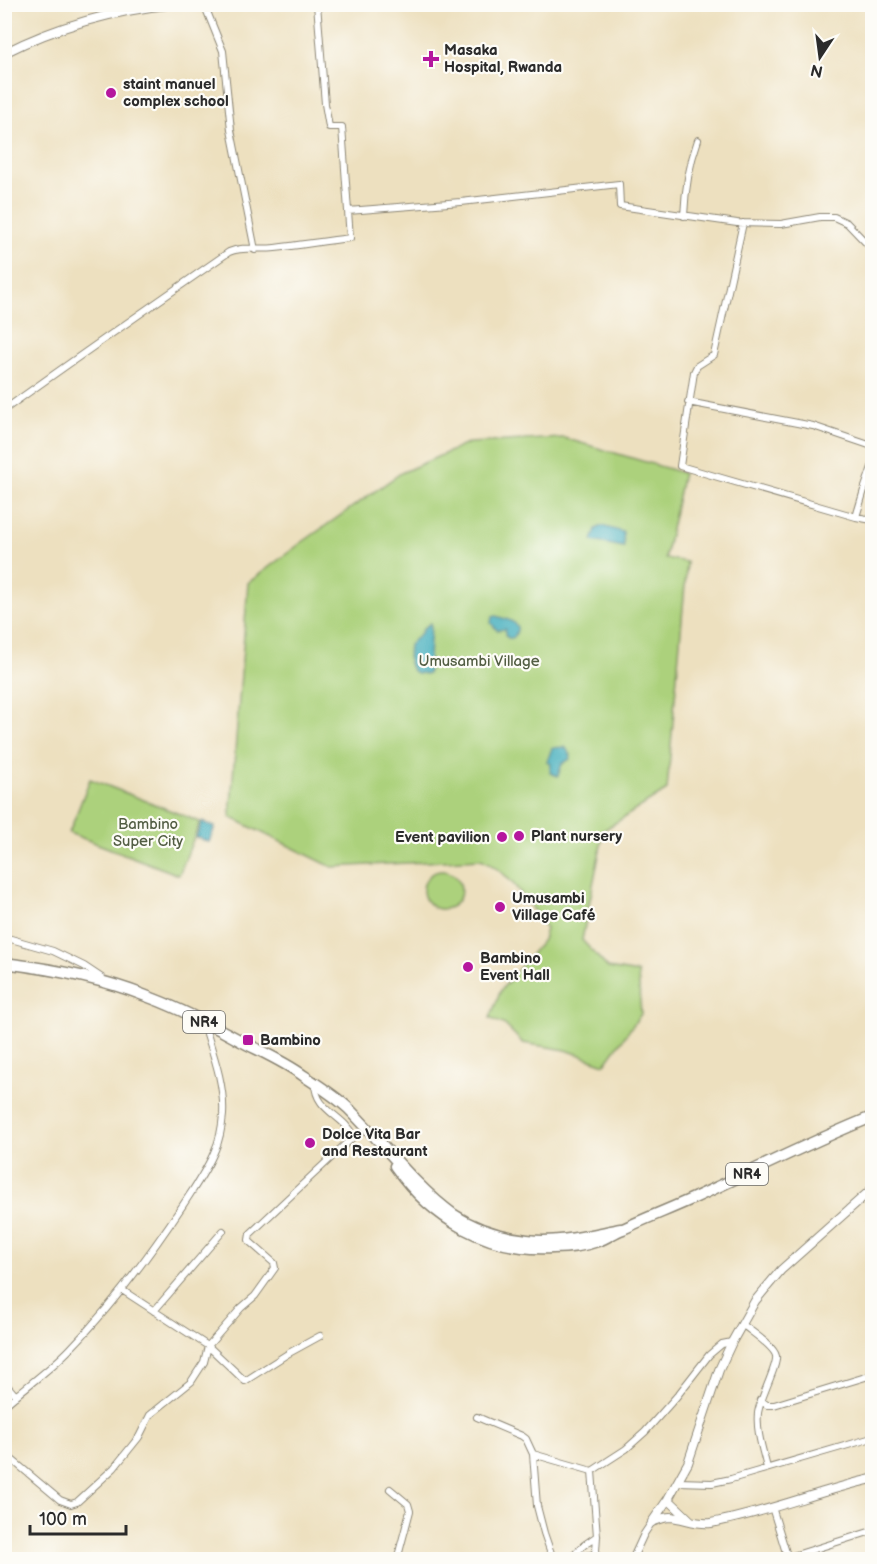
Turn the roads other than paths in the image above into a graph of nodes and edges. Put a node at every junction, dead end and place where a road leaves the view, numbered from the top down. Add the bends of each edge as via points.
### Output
1 (175, 4) edge
2 (204, 4) edge
3 (317, 4) edge
4 (4, 53) edge
5 (698, 140) dead end
6 (348, 211) junction
7 (684, 216) junction
8 (743, 223) junction
9 (873, 249) edge
10 (255, 250) junction
11 (688, 402) junction
12 (4, 410) edge
13 (873, 446) edge
14 (873, 467) edge
15 (856, 517) junction
16 (873, 520) edge
17 (4, 937) edge
18 (4, 963) edge
19 (110, 984) junction
20 (203, 1021) junction
21 (315, 1083) junction
22 (873, 1117) edge
23 (873, 1190) edge
24 (223, 1232) dead end
25 (122, 1290) junction
26 (154, 1311) junction
27 (742, 1324) junction
28 (320, 1336) dead end
29 (732, 1342) junction
30 (208, 1347) junction
31 (873, 1375) edge
32 (4, 1382) edge
33 (16, 1396) junction
34 (760, 1400) junction
35 (4, 1406) edge
36 (477, 1417) dead end
37 (873, 1438) edge
38 (4, 1453) edge
39 (533, 1454) junction
40 (767, 1468) junction
41 (592, 1471) junction
42 (873, 1479) edge
43 (678, 1482) junction
44 (390, 1489) dead end
45 (669, 1499) junction
46 (772, 1507) junction
47 (692, 1521) junction
48 (652, 1522) junction
49 (873, 1531) edge
50 (597, 1536) junction
51 (572, 1557) junction
52 (552, 1559) edge
53 (785, 1559) edge
54 (397, 1560) edge
55 (632, 1560) edge

1 - 4 street via 94,19
2 - 10 street via 223,51 231,130
3 - 6 street via 325,104 329,128 342,127
5 - 7 street via 691,160
6 - 7 street via 619,184 620,206
6 - 10 street via 350,238
7 - 8 street
8 - 9 street via 781,224 834,218 847,223
8 - 11 street via 714,355 695,369
10 - 12 street via 239,248 229,252
11 - 13 street via 813,426
11 - 15 street via 680,466
14 - 15 street
15 - 16 street
17 - 19 street via 53,951
18 - 19 highway, NR4
19 - 20 highway, NR4
20 - 21 highway, NR4
20 - 25 street via 222,1093 223,1113 216,1148 175,1216
21 - 22 highway, NR4 via 376,1138 400,1174 429,1205 483,1239 523,1248 570,1248 599,1241
21 - 30 street via 321,1103 353,1136 250,1234 250,1242 276,1267
23 - 27 street via 781,1270 759,1295
24 - 26 street
25 - 26 street
25 - 33 street via 70,1349
26 - 30 street
27 - 29 street
27 - 34 street via 776,1355
28 - 30 street via 245,1381
29 - 41 street via 709,1354 677,1396 626,1449
29 - 43 street via 714,1383 694,1449
30 - 38 street via 191,1382 150,1415 139,1437 114,1468 77,1502 60,1500
31 - 34 street via 774,1405
32 - 33 street
33 - 35 street
34 - 40 street via 759,1431
36 - 39 street via 522,1436
37 - 40 street
39 - 41 street
39 - 52 street via 537,1506
40 - 43 street via 712,1483
41 - 50 street
42 - 46 street
43 - 45 street
44 - 54 street via 408,1504 410,1511
45 - 47 street
45 - 48 street
46 - 47 street via 709,1523
46 - 53 street
47 - 48 street via 667,1517
48 - 55 street
49 - 53 street
50 - 51 street
50 - 51 street via 595,1553
51 - 52 street

